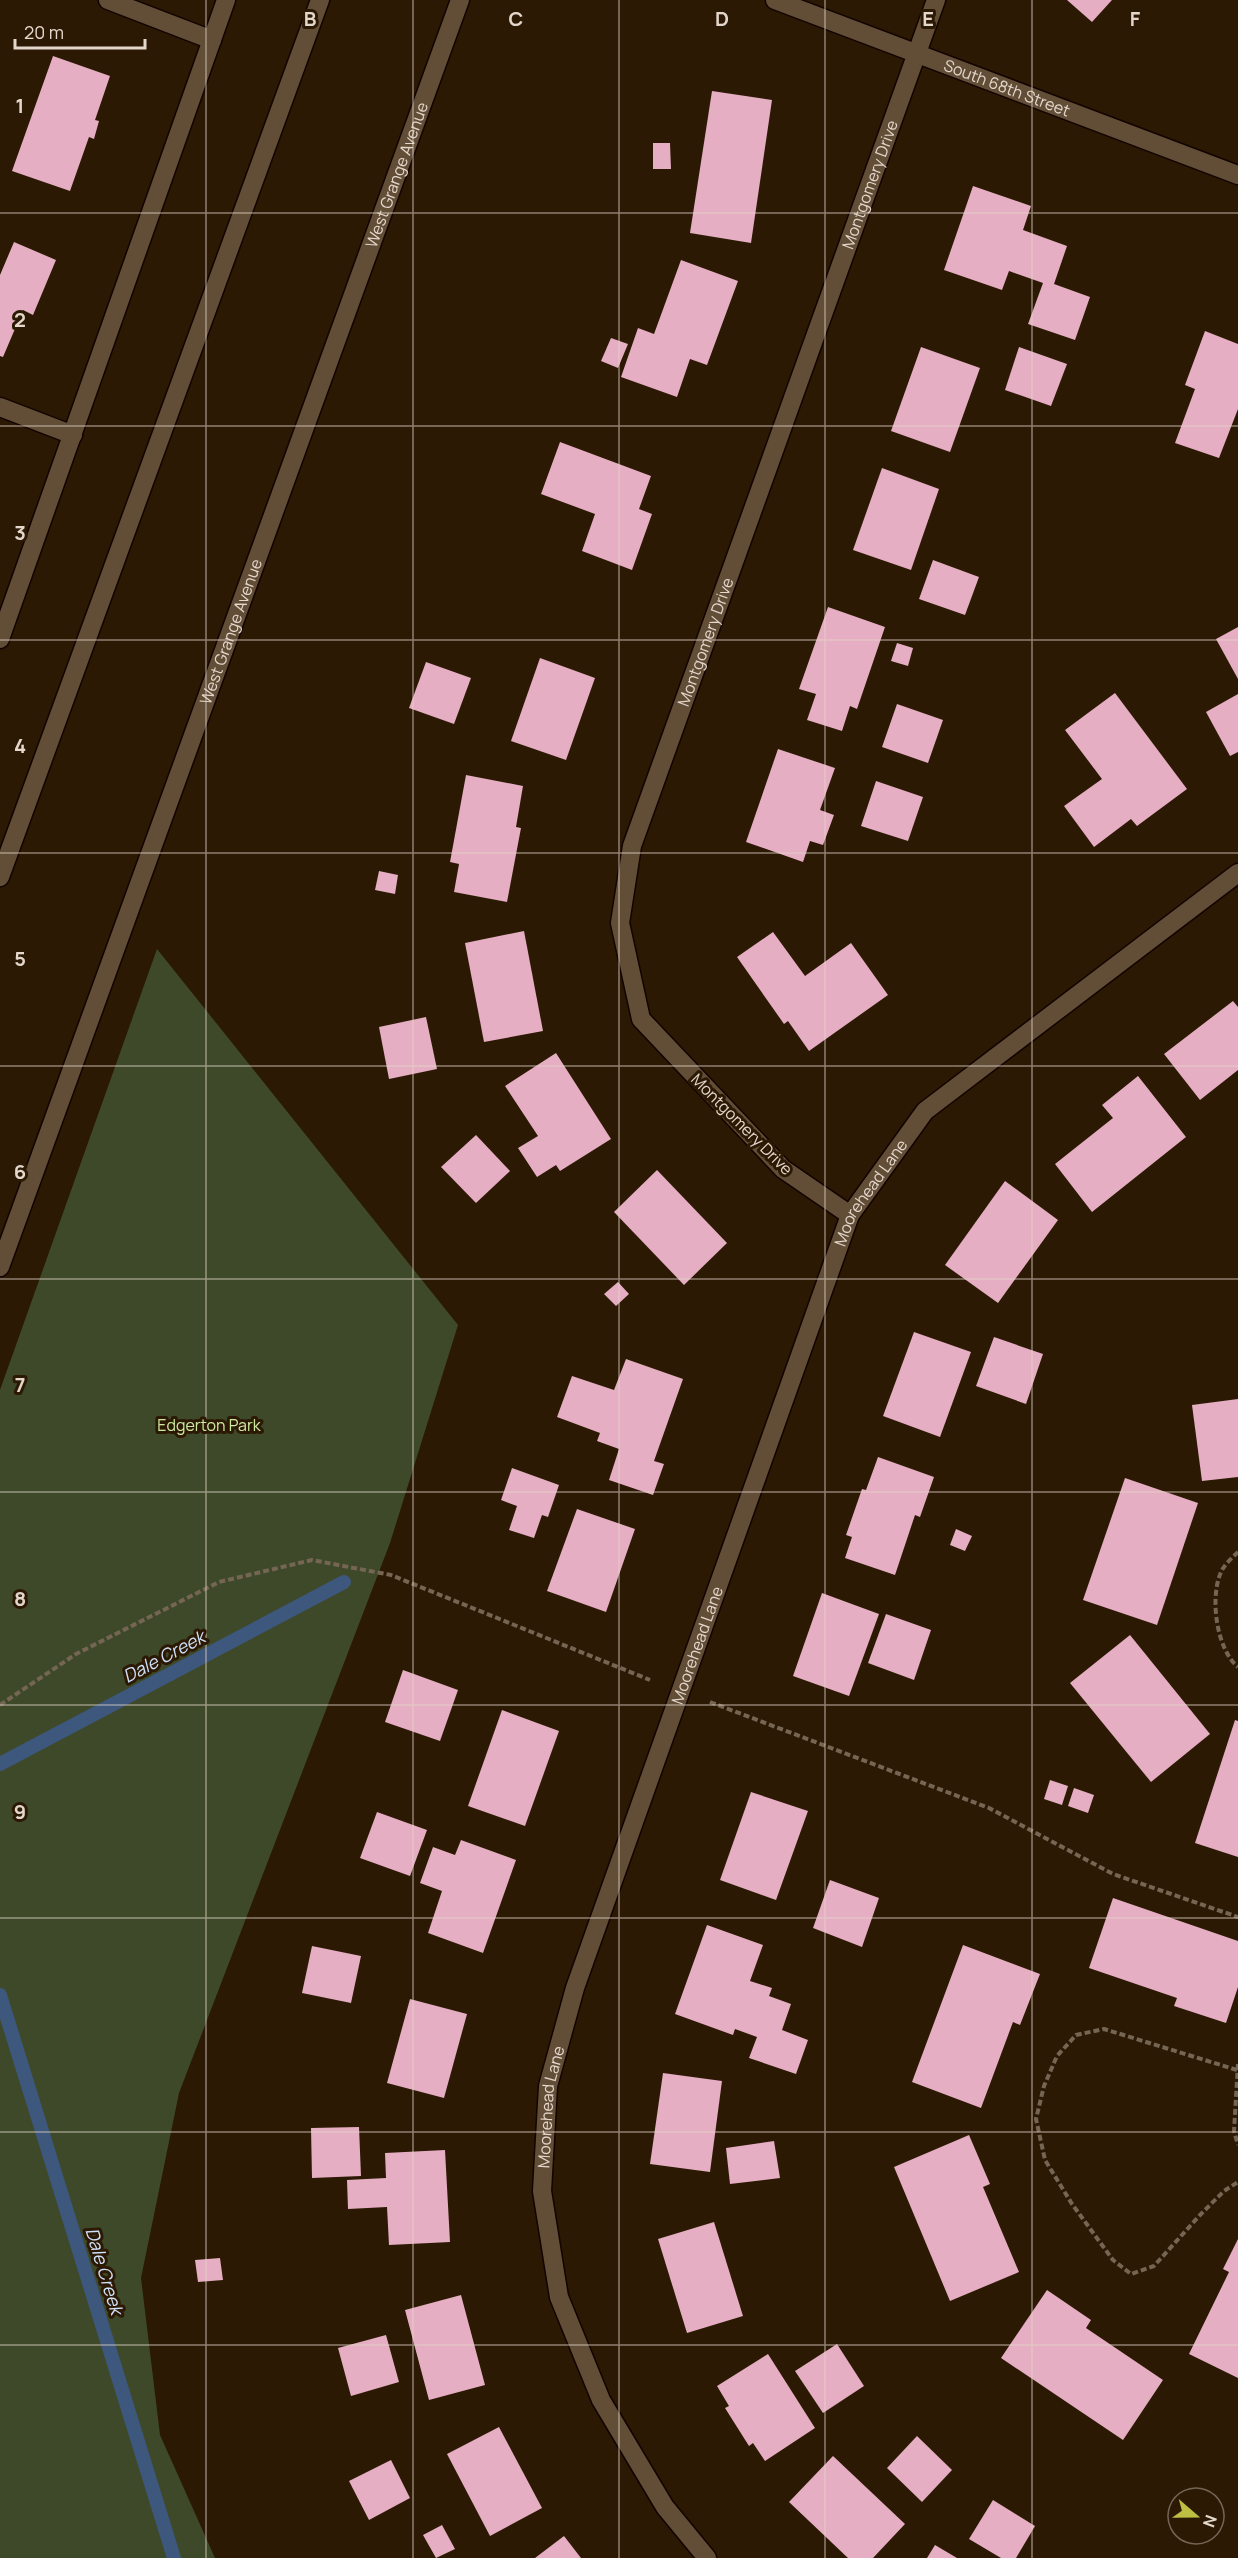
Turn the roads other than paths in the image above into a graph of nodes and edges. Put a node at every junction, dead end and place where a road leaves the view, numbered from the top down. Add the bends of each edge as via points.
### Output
1 (108, 0) edge
2 (226, 0) edge
3 (320, 0) edge
4 (460, 0) edge
5 (775, 0) edge
6 (936, 0) edge
7 (212, 40) junction
8 (916, 55) junction
9 (1238, 175) edge
10 (0, 407) edge
11 (73, 435) junction
12 (0, 639) edge
13 (1238, 873) edge
14 (0, 877) edge
15 (850, 1215) junction
16 (1, 1263) edge
17 (707, 2558) edge

1 - 7 street
2 - 7 street
3 - 14 street
4 - 16 street, West Grange Avenue
5 - 8 street, South 68th Street
6 - 8 street, Montgomery Drive
7 - 11 street
8 - 9 street, South 68th Street
8 - 15 street, Montgomery Drive via 632,846 620,923 641,1018 783,1169
10 - 11 street
11 - 12 street
13 - 15 street, Moorehead Lane via 925,1111
15 - 17 street, Moorehead Lane via 575,1988 548,2086 542,2191 559,2297 601,2400 665,2507

